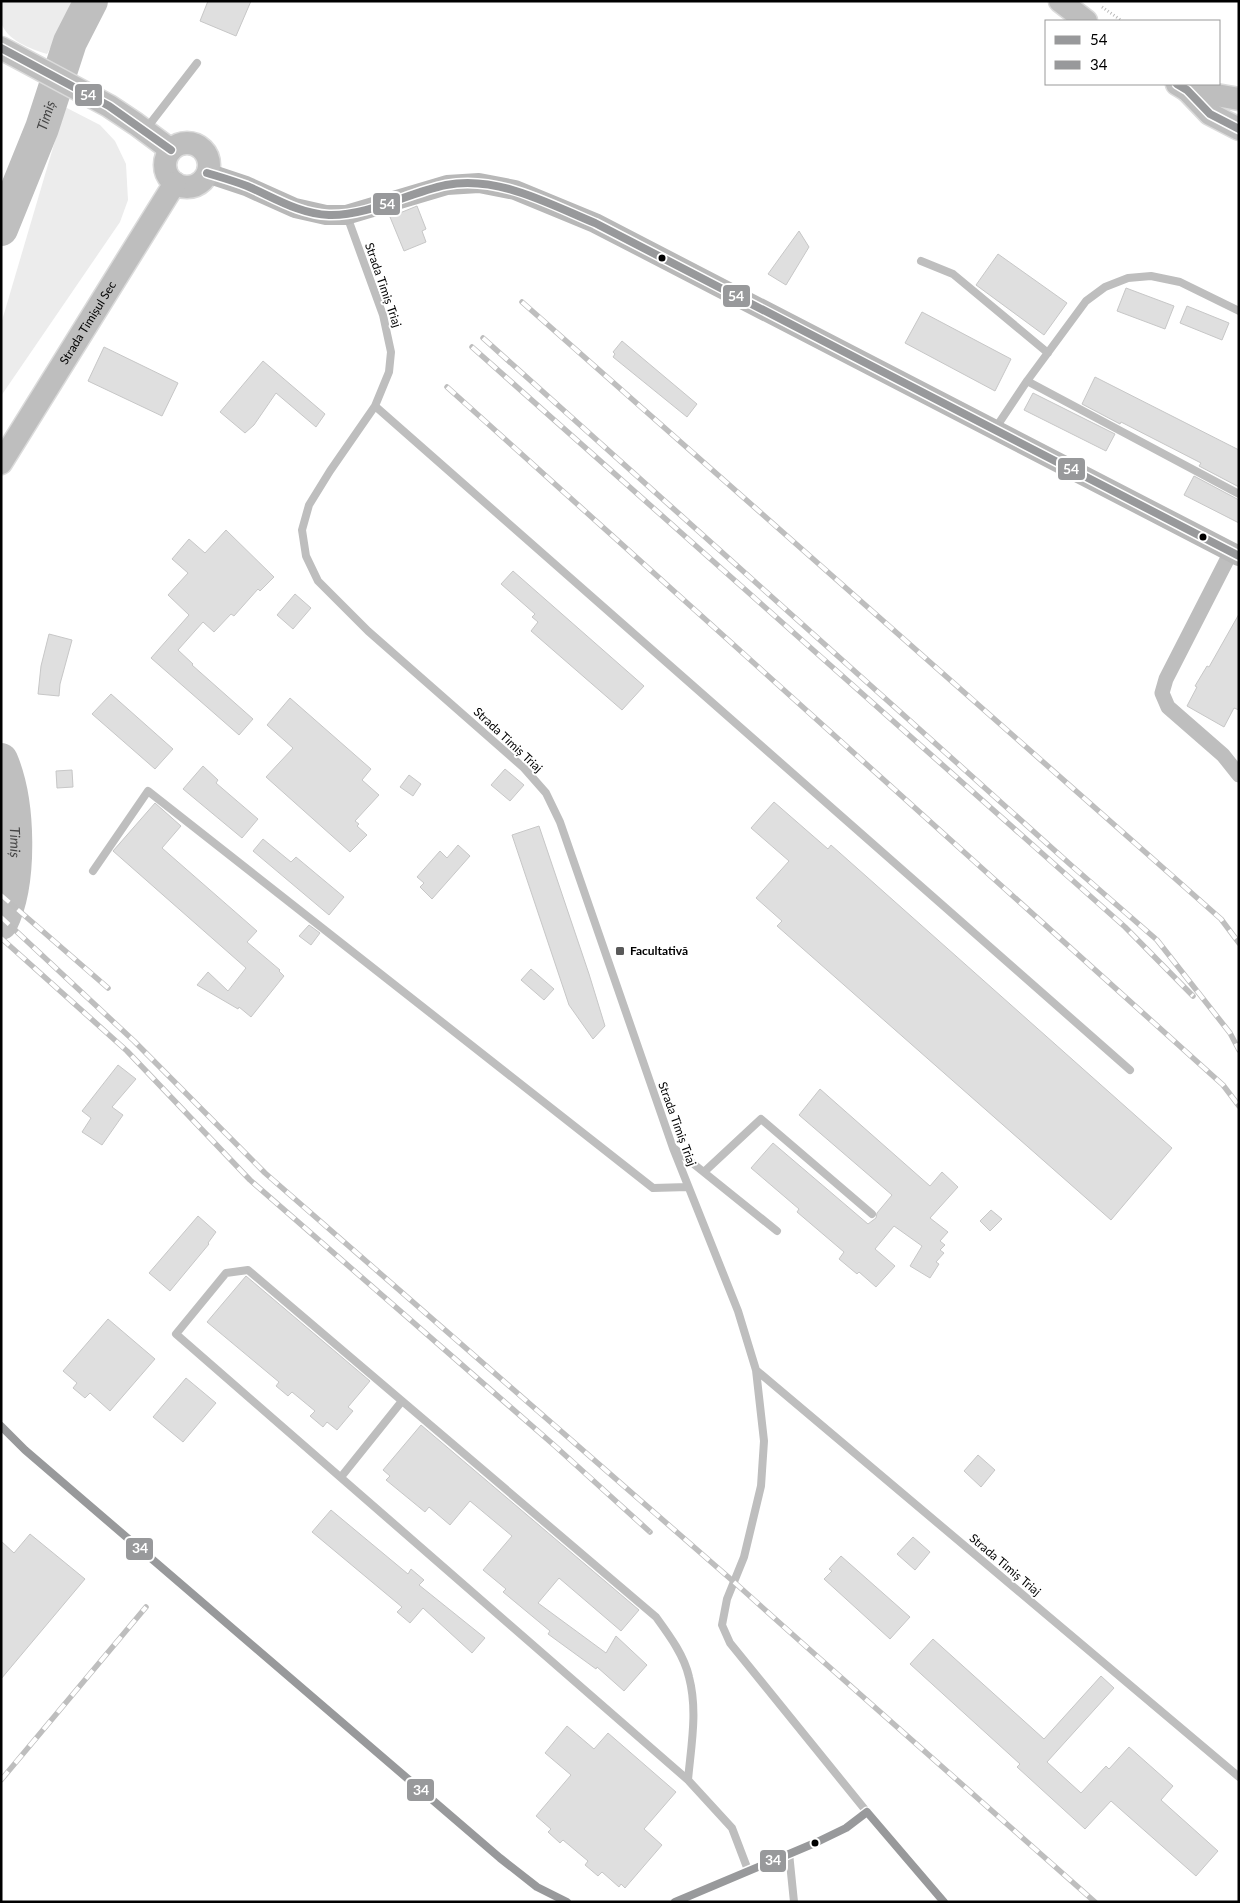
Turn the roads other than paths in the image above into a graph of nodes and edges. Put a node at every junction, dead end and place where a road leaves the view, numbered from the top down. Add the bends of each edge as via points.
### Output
1 (1060, 1) edge
2 (1094, 14) edge
3 (1, 48) edge
4 (197, 63) dead end
5 (1182, 87) edge
6 (1239, 99) edge
7 (1239, 129) edge
8 (145, 130) junction
9 (171, 150) junction
10 (207, 173) junction
11 (175, 183) junction
12 (346, 215) junction
13 (921, 261) dead end
14 (1239, 310) edge
15 (1048, 353) junction
16 (1027, 381) junction
17 (375, 406) junction
18 (994, 430) junction
19 (1, 463) edge
20 (1239, 494) edge
21 (1235, 554) edge
22 (1239, 775) edge
23 (93, 871) dead end
24 (1130, 1070) dead end
25 (673, 1148) junction
26 (704, 1172) junction
27 (688, 1187) junction
28 (872, 1214) dead end
29 (778, 1230) dead end
30 (756, 1370) junction
31 (402, 1401) junction
32 (1, 1426) edge
33 (341, 1477) junction
34 (1239, 1777) edge
35 (688, 1780) junction
36 (867, 1812) junction
37 (790, 1853) junction
38 (748, 1870) junction
39 (568, 1902) edge
40 (674, 1902) edge
41 (794, 1902) edge
42 (944, 1902) edge

1 - 2 main road
3 - 8 main road via 110,106
4 - 8 lane
5 - 6 main road
5 - 7 main road via 1210,114
8 - 9 main road
9 - 10 main road via 184,144 198,147 207,158
9 - 11 main road via 165,170
10 - 11 main road via 203,180 191,187
10 - 12 main road via 295,208 326,215
11 - 19 main road, Strada Timișul Sec
12 - 17 lane, Strada Timiș Triaj via 383,315 391,352 389,372
12 - 18 main road via 448,185 479,183 515,190 595,223
13 - 15 lane via 953,274
14 - 15 lane via 1180,282 1150,276 1128,278 1105,286 1086,301
15 - 16 lane
16 - 18 lane
16 - 20 lane
17 - 24 lane
17 - 25 lane, Strada Timiș Triaj via 309,505 302,530 306,556 318,581 368,631 524,768 546,793 560,822
18 - 21 main road
21 - 22 street via 1166,679 1162,693 1168,706 1223,755
23 - 27 lane via 148,791 653,1188
25 - 26 lane
25 - 27 lane, Strada Timiș Triaj
26 - 28 lane via 761,1119
26 - 29 lane
27 - 30 lane, Strada Timiș Triaj via 738,1311
30 - 34 lane, Strada Timiș Triaj
30 - 36 lane, Strada Timiș Triaj via 764,1441 761,1486 744,1557 727,1600 722,1625 730,1643
31 - 33 lane
31 - 33 lane via 248,1270 226,1273 176,1334
31 - 35 lane via 656,1617 676,1646 689,1676 694,1713
32 - 39 lane via 500,1858 537,1887
33 - 35 lane
35 - 38 lane via 732,1828
36 - 37 lane via 846,1828
36 - 42 lane, Strada Timiș Triaj
37 - 38 lane
37 - 41 lane
38 - 40 lane

